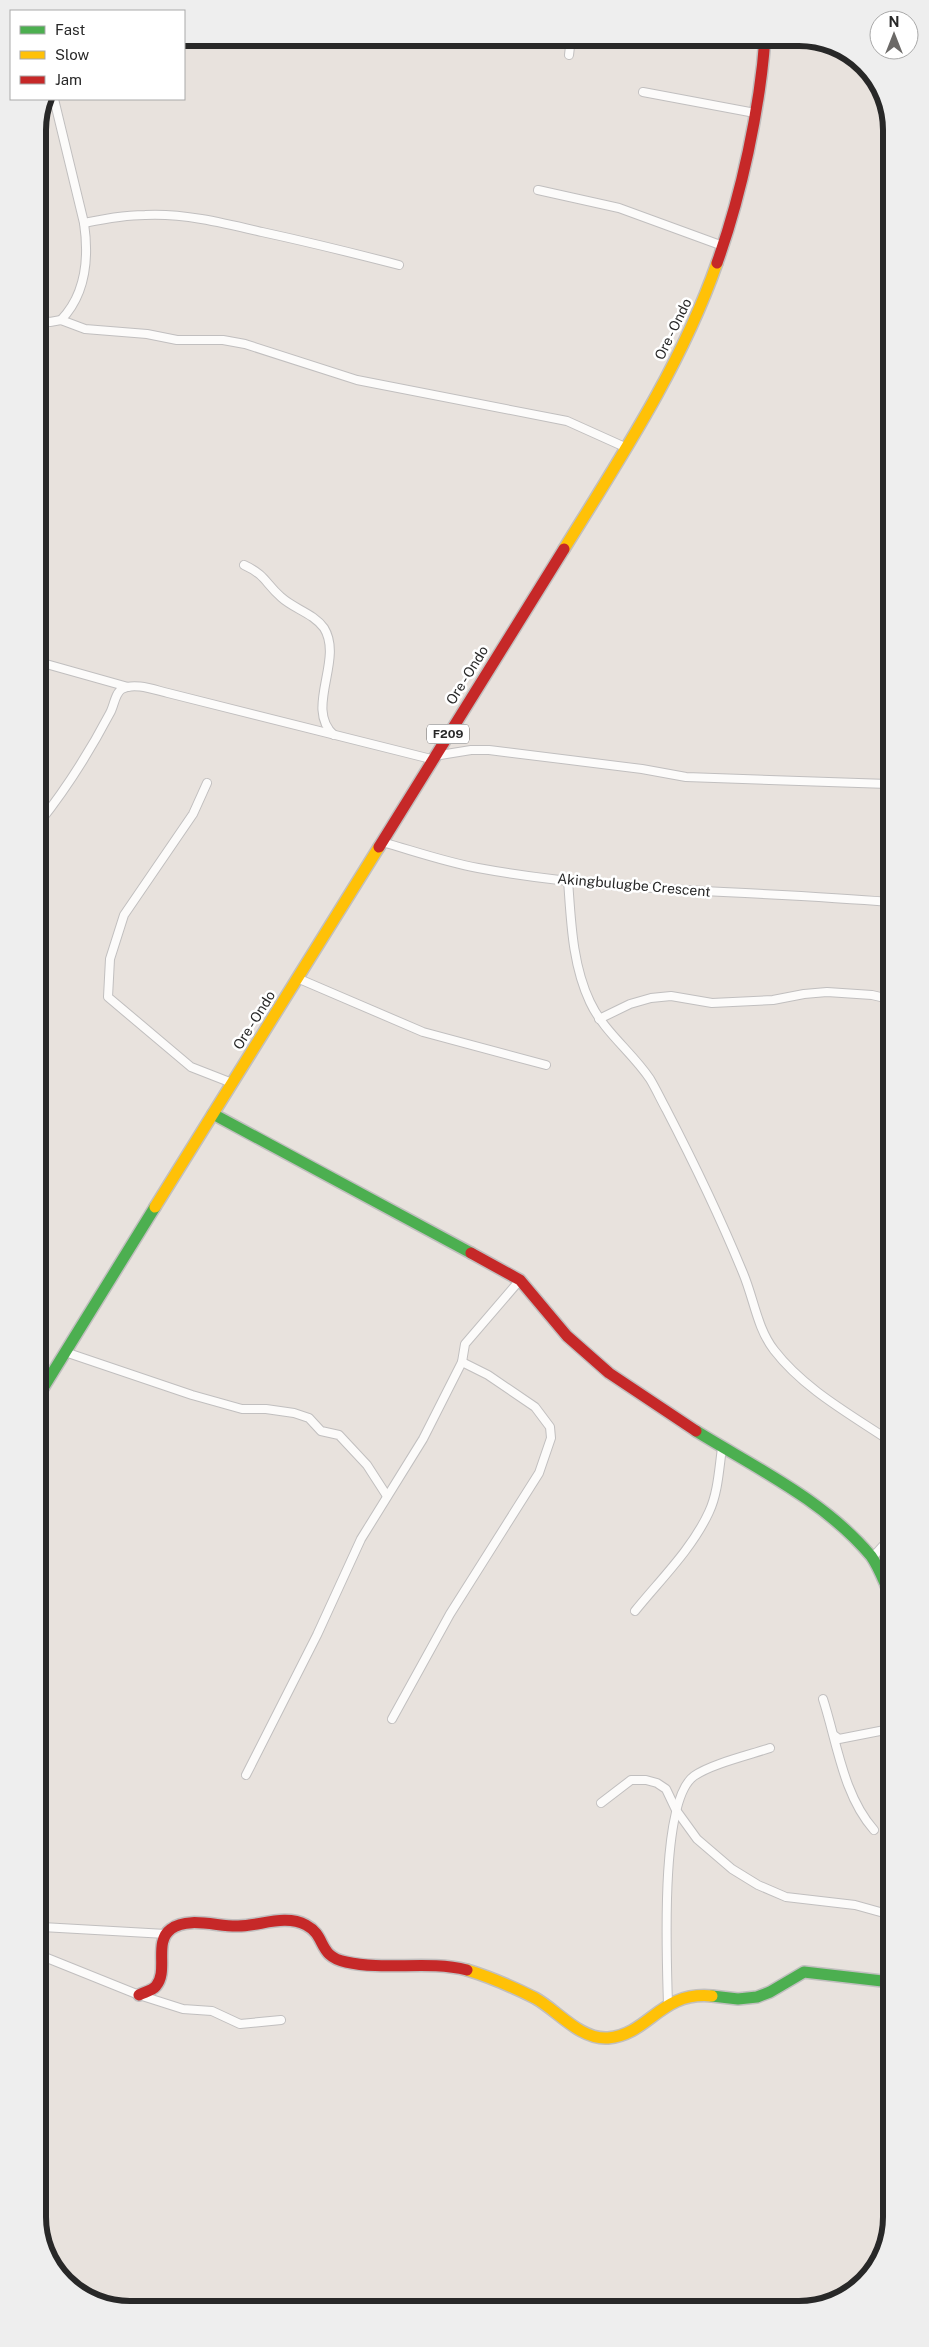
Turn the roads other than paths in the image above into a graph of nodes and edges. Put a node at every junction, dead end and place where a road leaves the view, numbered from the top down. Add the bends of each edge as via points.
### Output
1 (570, 46) edge
2 (764, 46) edge
3 (568, 56) dead end
4 (643, 92) dead end
5 (54, 100) edge
6 (755, 113) junction
7 (538, 190) dead end
8 (84, 223) junction
9 (723, 246) junction
10 (399, 265) dead end
11 (62, 320) junction
12 (46, 321) edge
13 (626, 448) junction
14 (244, 564) dead end
15 (46, 664) edge
16 (129, 687) junction
17 (335, 735) junction
18 (432, 757) junction
19 (207, 782) dead end
20 (883, 784) edge
21 (46, 813) edge
22 (382, 842) junction
23 (568, 880) junction
24 (883, 902) edge
25 (297, 978) junction
26 (883, 998) edge
27 (599, 1019) junction
28 (546, 1065) dead end
29 (232, 1084) junction
30 (213, 1114) junction
31 (520, 1280) junction
32 (65, 1352) junction
33 (462, 1362) junction
34 (46, 1383) edge
35 (883, 1436) edge
36 (722, 1448) junction
37 (387, 1496) junction
38 (883, 1546) edge
39 (872, 1558) junction
40 (883, 1580) edge
41 (635, 1611) dead end
42 (824, 1699) dead end
43 (392, 1719) dead end
44 (883, 1731) edge
45 (835, 1736) junction
46 (770, 1748) dead end
47 (246, 1775) dead end
48 (601, 1803) dead end
49 (676, 1810) junction
50 (874, 1830) dead end
51 (883, 1913) edge
52 (46, 1927) edge
53 (166, 1934) junction
54 (46, 1958) edge
55 (883, 1981) edge
56 (139, 1994) junction
57 (668, 2006) junction
58 (281, 2020) dead end

1 - 3 street
2 - 6 street, Ore - Ondo / F209
4 - 6 street
5 - 8 street
6 - 9 street, Ore - Ondo / F209
7 - 9 street via 618,208
8 - 10 street via 111,217 178,216 341,249
8 - 11 street via 86,268 79,292
9 - 13 street, Ore - Ondo / F209 via 677,356
11 - 12 street
11 - 13 street via 85,329 245,344 357,380 567,421
13 - 18 street, Ore - Ondo / F209
14 - 17 street via 259,572 281,597 315,619 324,629 330,643 331,659 323,708 329,730
15 - 16 street
16 - 17 street via 168,693
16 - 21 street via 118,694 77,770
17 - 18 street
18 - 20 street via 488,750 686,777
18 - 22 street, Ore - Ondo / F209
19 - 29 street via 193,814 124,915 110,959 108,997 191,1067
22 - 23 street, Akingbulugbe Crescent via 478,868
22 - 25 street, Ore - Ondo / F209
23 - 24 street, Akingbulugbe Crescent
23 - 27 street via 571,931 578,969
25 - 28 street via 423,1032
25 - 29 street, Ore - Ondo / F209
26 - 27 street via 828,992 774,1000 712,1003 671,996 630,1004
27 - 35 street via 650,1079 666,1109 712,1198 774,1350 799,1376
29 - 30 street, Ore - Ondo / F209
30 - 31 street
30 - 32 street, Ore - Ondo / F209
31 - 33 street via 465,1344
31 - 36 street via 567,1336 609,1373
32 - 34 street, Ore - Ondo / F209
32 - 37 street via 192,1395 242,1408 266,1408 309,1418 321,1431 339,1435 367,1465
33 - 37 street via 423,1439
33 - 43 street via 488,1375 535,1407 550,1427 550,1438 539,1473 450,1614
36 - 39 street via 832,1518
36 - 41 street via 710,1511 698,1532
37 - 47 street via 361,1539
38 - 39 street
39 - 40 street
42 - 45 street
44 - 45 street via 851,1738
45 - 50 street via 848,1784 863,1816
46 - 49 street via 694,1776 678,1798
48 - 49 street via 631,1780 646,1780 666,1789
49 - 51 street via 697,1839 732,1869 758,1885 786,1897 855,1905
49 - 57 street via 670,1854 666,1945
52 - 53 street
53 - 56 street via 160,1979 154,1988
53 - 57 street via 178,1925 244,1926 297,1922 308,1926 331,1959 372,1967 435,1965 478,1973 548,2006 584,2031 604,2038 618,2036
54 - 56 street
55 - 57 street via 804,1972 757,1997 733,2000 685,1996
56 - 58 street via 183,2009 212,2011 240,2024

